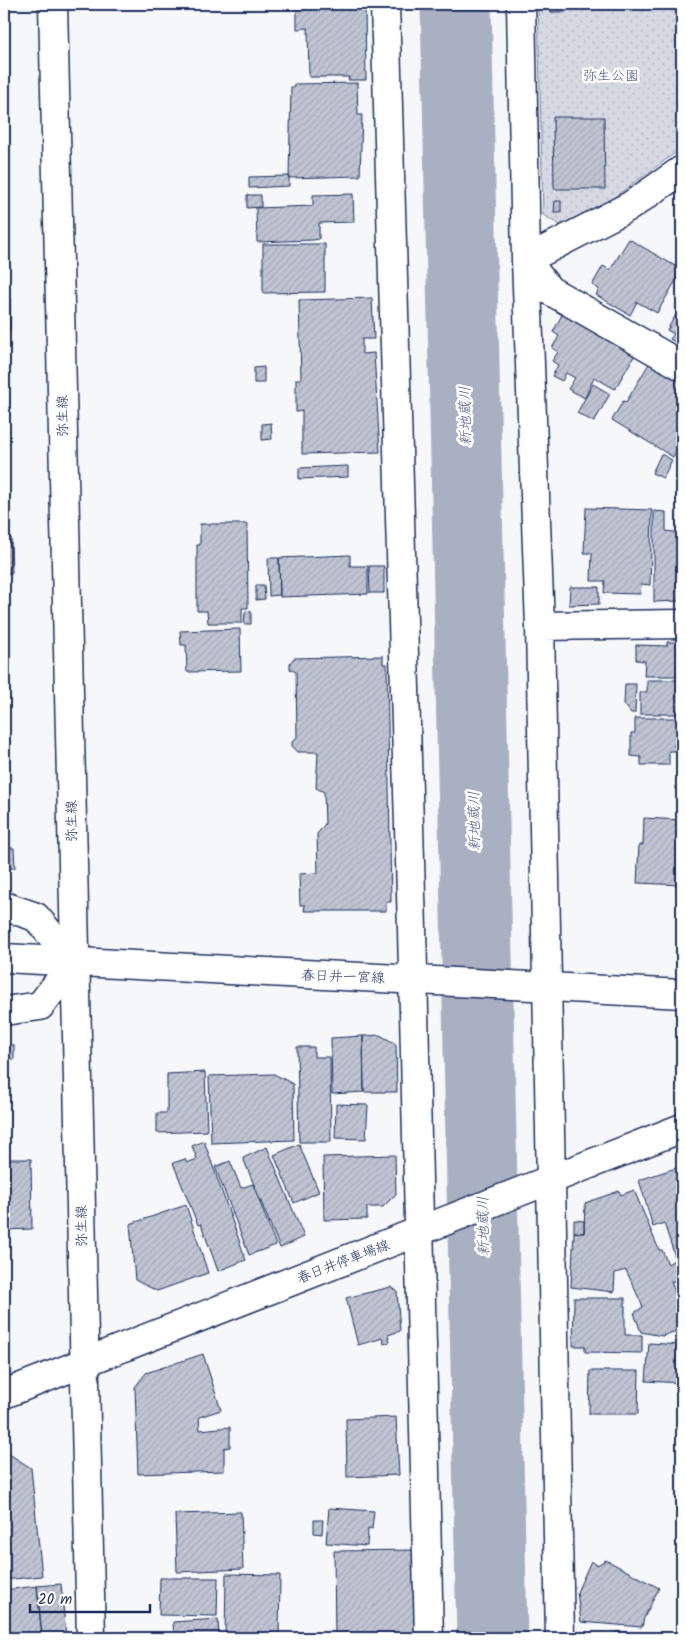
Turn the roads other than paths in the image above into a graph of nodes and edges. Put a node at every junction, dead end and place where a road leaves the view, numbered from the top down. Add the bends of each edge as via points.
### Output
1 (53, 4) edge
2 (385, 4) edge
3 (521, 4) edge
4 (682, 170) edge
5 (526, 260) junction
6 (682, 366) edge
7 (682, 624) edge
8 (540, 626) junction
9 (4, 906) edge
10 (4, 958) edge
11 (74, 962) junction
12 (426, 980) junction
13 (537, 987) junction
14 (682, 994) edge
15 (4, 1011) edge
16 (682, 1128) edge
17 (540, 1184) junction
18 (430, 1227) junction
19 (84, 1362) junction
20 (4, 1394) edge
21 (91, 1638) edge
22 (429, 1638) edge
23 (560, 1638) edge

1 - 11 street, 弥生線
2 - 12 street
3 - 5 street
4 - 5 street via 630,206
5 - 6 street via 549,290
5 - 8 street
7 - 8 street
8 - 13 street
9 - 11 street via 36,917
10 - 11 street, 春日井一宮線
11 - 12 street, 春日井一宮線
11 - 15 street via 40,1006
11 - 19 street, 弥生線
12 - 13 street, 春日井一宮線
12 - 18 street
13 - 14 street, 春日井一宮線
13 - 17 street
16 - 17 street, 春日井停車場線
17 - 18 street, 春日井停車場線
17 - 23 street
18 - 19 street, 春日井停車場線
18 - 22 street
19 - 20 street, 春日井停車場線
19 - 21 street, 弥生線

